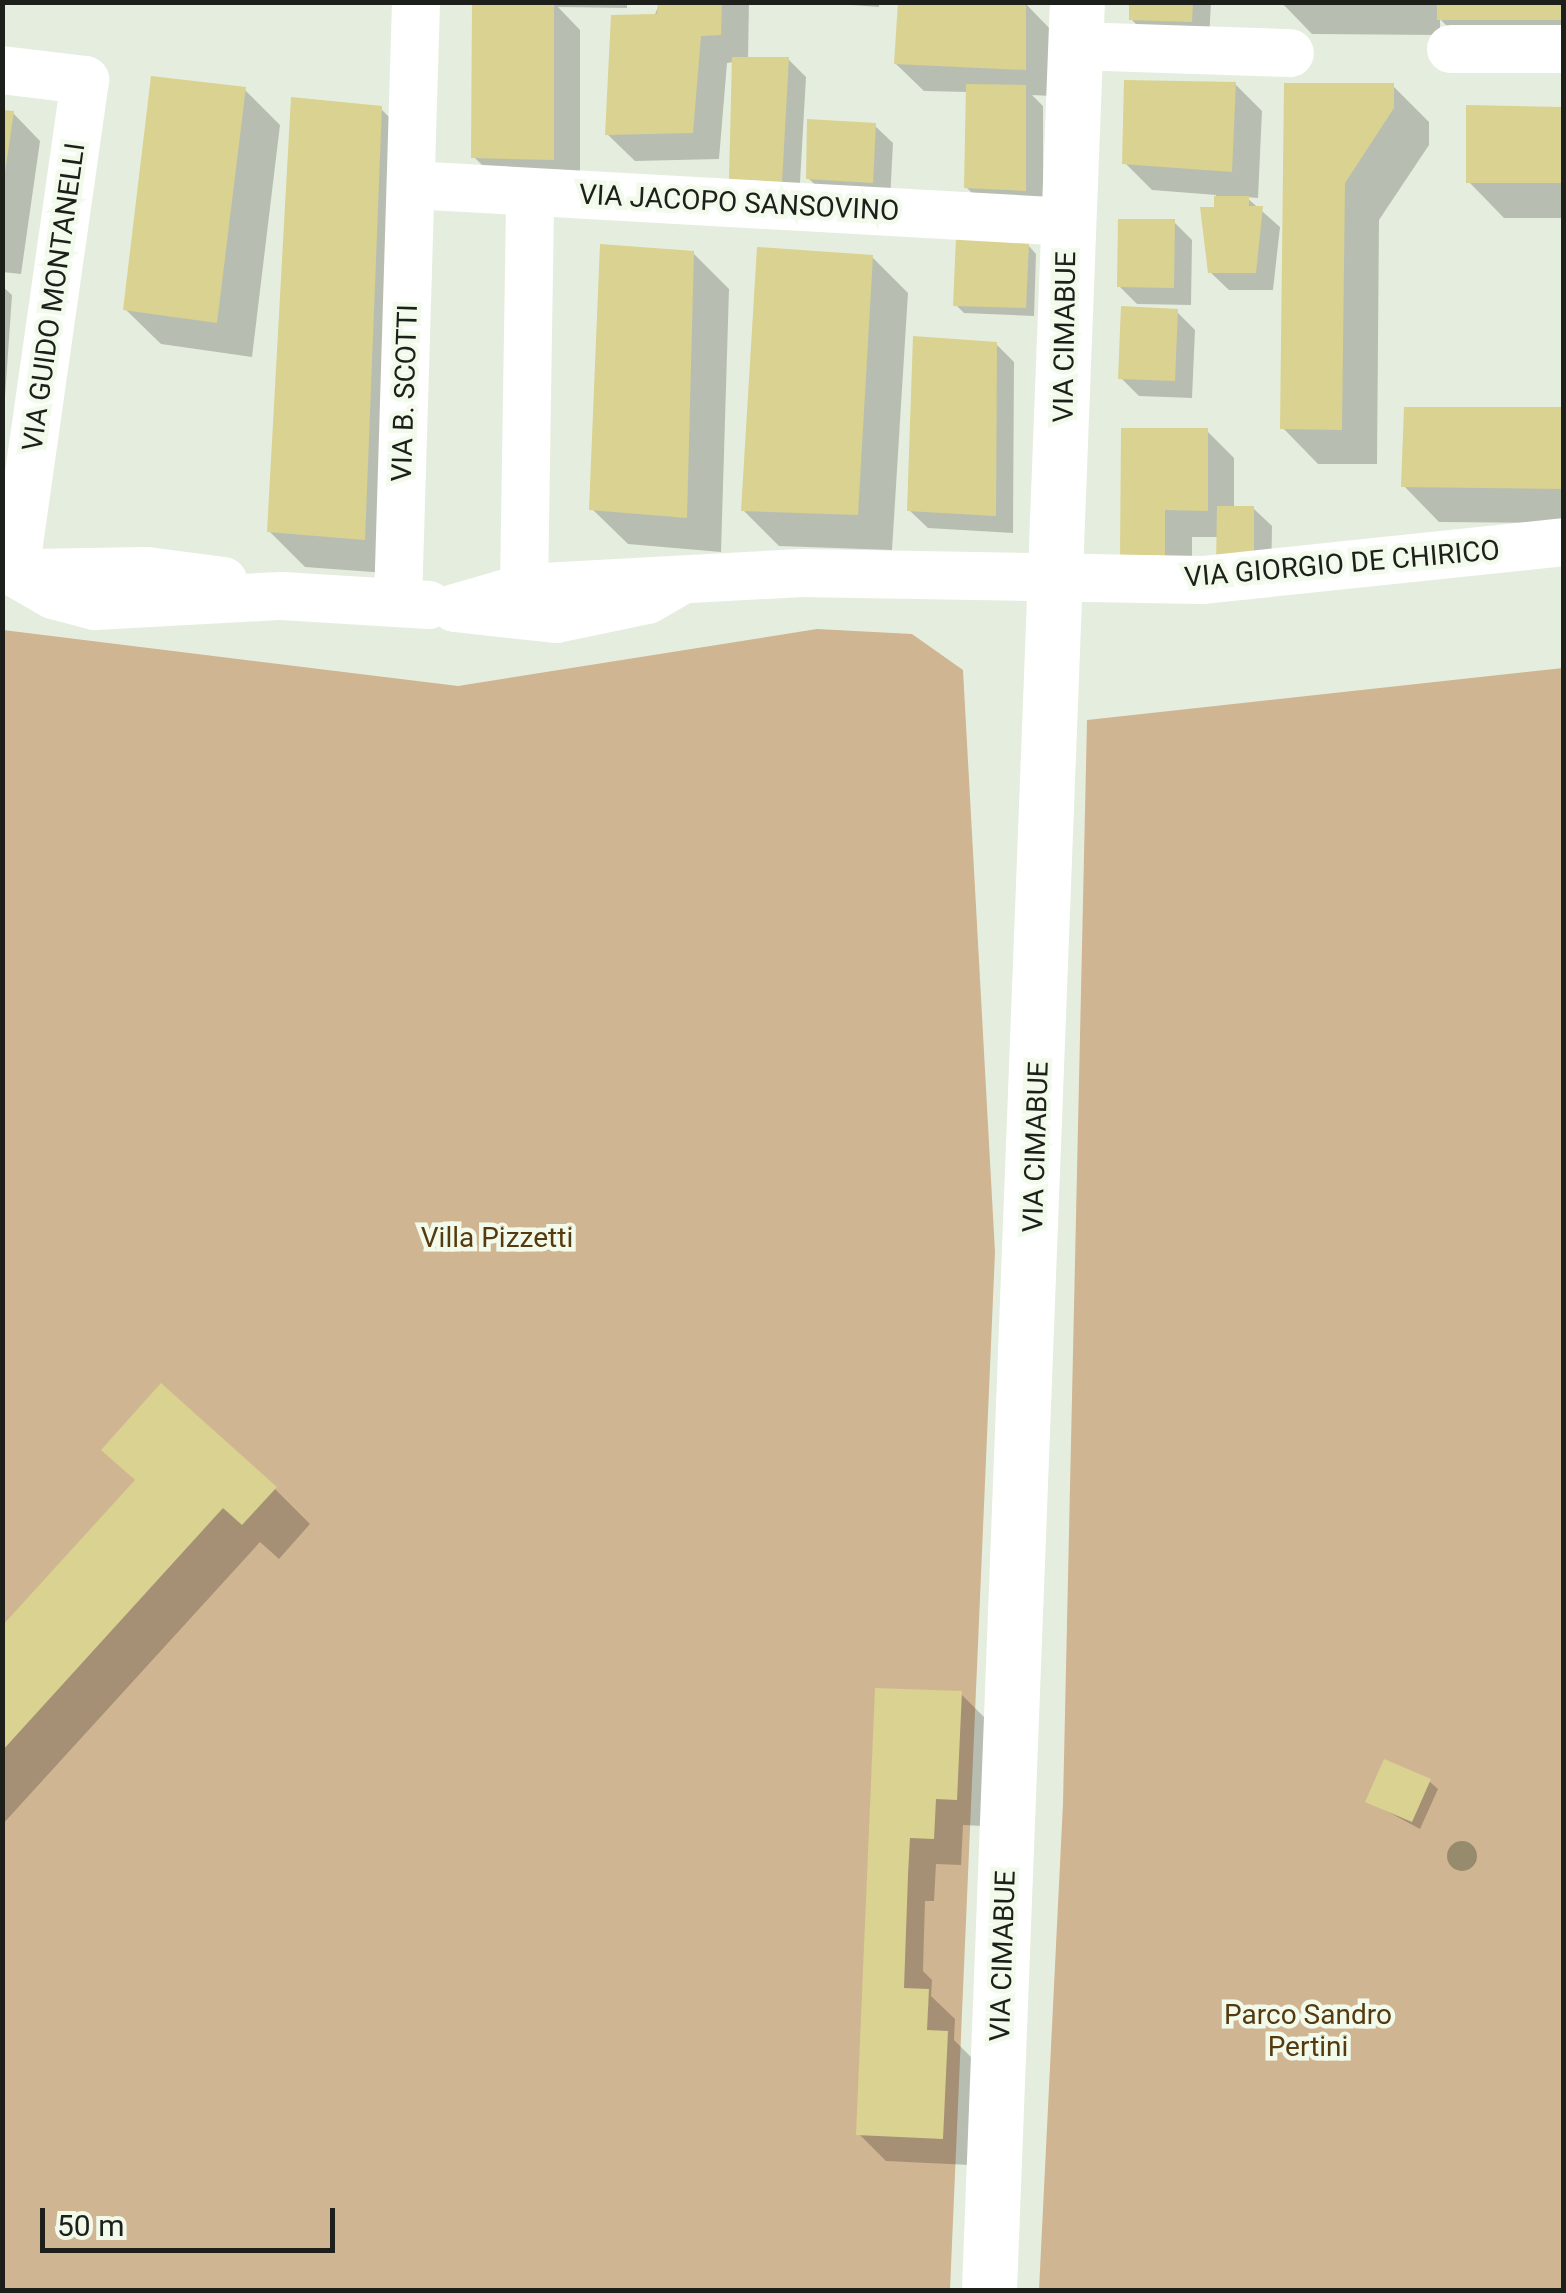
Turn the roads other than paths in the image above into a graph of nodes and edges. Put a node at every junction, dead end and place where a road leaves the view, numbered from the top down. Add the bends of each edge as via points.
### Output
1 (416, 2) edge
2 (1076, 24) edge
3 (1451, 49) dead end
4 (1564, 49) edge
5 (1290, 53) dead end
6 (2, 70) edge
7 (410, 185) junction
8 (530, 192) junction
9 (1068, 222) junction
10 (1564, 542) edge
11 (9, 573) edge
12 (1059, 578) junction
13 (677, 583) junction
14 (524, 588) junction
15 (398, 602) junction
16 (455, 608) junction
17 (990, 2290) edge

1 - 7 street, VIA B. SCOTTI
2 - 5 street
2 - 9 main road, VIA CIMABUE
3 - 4 street
6 - 11 street, VIA GUIDO MONTANELLI via 85,80
7 - 8 street, VIA JACOPO SANSOVINO
7 - 15 street, VIA B. SCOTTI
8 - 9 street, VIA JACOPO SANSOVINO
8 - 14 street
9 - 12 main road, VIA CIMABUE
10 - 12 street, VIA GIORGIO DE CHIRICO via 1203,580
11 - 15 street via 142,589
12 - 13 street, VIA GIORGIO DE CHIRICO via 802,573
12 - 17 main road, VIA CIMABUE
13 - 14 street, VIA GIORGIO DE CHIRICO
13 - 16 street via 647,600 556,619
14 - 16 street, VIA GIORGIO DE CHIRICO
15 - 16 street

